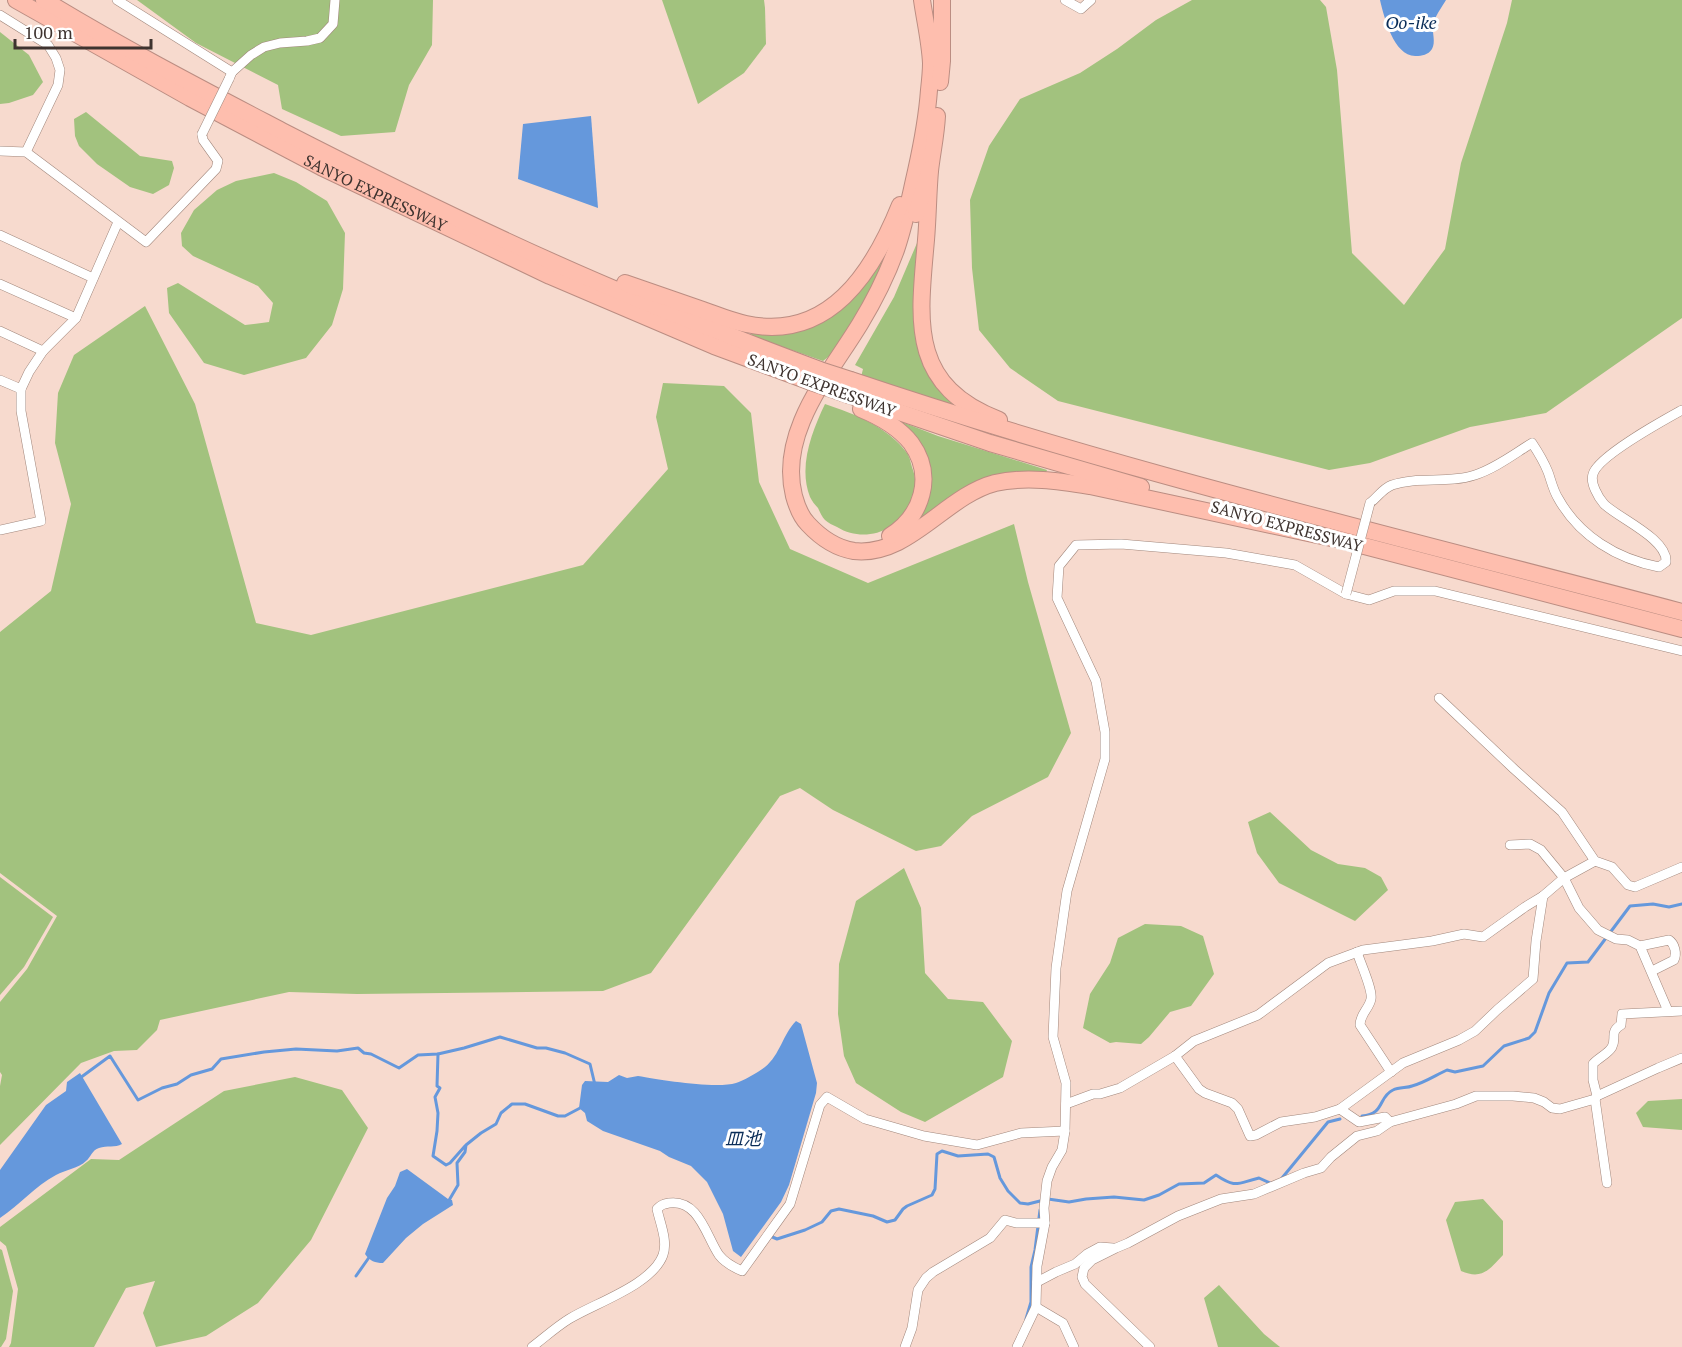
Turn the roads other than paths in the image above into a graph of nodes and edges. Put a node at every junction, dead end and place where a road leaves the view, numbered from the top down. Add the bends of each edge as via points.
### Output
1 (16, 0) edge
2 (44, 0) edge
3 (117, 0) edge
4 (335, 0) edge
5 (912, 0) edge
6 (922, 0) edge
7 (933, 0) edge
8 (942, 0) edge
9 (1065, 0) edge
10 (1091, 0) edge
11 (0, 15) edge
12 (936, 62) junction
13 (231, 75) junction
14 (0, 151) edge
15 (26, 152) junction
16 (924, 165) junction
17 (118, 222) junction
18 (0, 235) edge
19 (500, 238) junction
20 (93, 278) junction
21 (0, 284) edge
22 (76, 318) junction
23 (0, 332) edge
24 (43, 351) junction
25 (815, 376) junction
26 (0, 380) edge
27 (21, 389) junction
28 (843, 391) junction
29 (1682, 410) edge
30 (1036, 439) junction
31 (0, 530) edge
32 (1336, 539) junction
33 (1346, 594) junction
34 (1682, 612) edge
35 (1682, 629) edge
36 (1682, 651) edge
37 (1439, 698) dead end
38 (1510, 845) dead end
39 (1595, 861) junction
40 (1682, 867) edge
41 (1564, 878) junction
42 (1543, 896) junction
43 (1640, 946) junction
44 (1357, 952) junction
45 (1652, 971) junction
46 (1668, 1011) junction
47 (1682, 1011) edge
48 (1175, 1056) junction
49 (1682, 1058) edge
50 (1391, 1072) junction
51 (1596, 1098) junction
52 (1066, 1104) junction
53 (1340, 1109) junction
54 (1390, 1122) junction
55 (1065, 1131) junction
56 (1607, 1183) dead end
57 (1041, 1223) junction
58 (1116, 1248) junction
59 (1037, 1282) junction
60 (1036, 1307) junction
61 (532, 1347) edge
62 (905, 1347) edge
63 (1017, 1347) edge
64 (1074, 1347) edge
65 (1150, 1347) edge

1 - 25 highway, SANYO EXPRESSWAY via 321,167 550,276 714,346
2 - 19 highway, SANYO EXPRESSWAY via 195,86
3 - 13 street
4 - 13 street via 333,24 320,38 264,47
5 - 12 highway
6 - 12 highway
7 - 12 highway
8 - 12 highway
9 - 10 street via 1081,9
11 - 15 street via 48,45 60,70 58,86
12 - 16 highway via 926,121
13 - 17 street, bridge via 202,134 218,161 216,169 146,242
14 - 15 street
15 - 17 street
16 - 19 highway via 861,279 839,303 822,314 783,327 726,318
16 - 28 highway via 903,252 886,293 820,403 801,453 801,486 813,517 836,536 863,542 877,540 909,521 921,499 922,470 910,443
16 - 30 highway via 920,299 922,334 930,363 945,388 968,405
16 - 32 highway via 896,251 862,321 802,419 794,445 790,467 797,507 816,532 843,549 889,547 975,491 1021,479 1090,486
17 - 20 street
18 - 20 street
19 - 25 highway, SANYO EXPRESSWAY via 743,341
20 - 22 street
21 - 22 street
22 - 24 street
23 - 24 street
24 - 27 street
25 - 28 highway, SANYO EXPRESSWAY, bridge
25 - 28 highway, bridge
26 - 27 street
27 - 31 street via 21,411 41,522
28 - 30 highway, SANYO EXPRESSWAY via 956,416
28 - 32 highway, SANYO EXPRESSWAY via 1056,463
29 - 33 street, bridge via 1605,458 1592,475 1603,503 1660,547 1666,562 1659,567 1601,546 1571,519 1532,443 1475,475 1410,482 1381,492 1370,502
30 - 34 highway, SANYO EXPRESSWAY
32 - 35 highway, SANYO EXPRESSWAY
33 - 36 street via 1369,600 1394,591 1435,591
33 - 52 street via 1295,565 1226,553 1121,544 1076,545 1059,566 1057,598 1096,681 1105,732 1105,759 1067,891 1056,968 1053,1037 1066,1083
37 - 39 street via 1562,812
38 - 41 street via 1530,844 1541,850
39 - 40 street via 1612,867 1628,885 1635,887
39 - 41 street
41 - 42 street
41 - 43 street via 1579,908 1598,930
42 - 44 street via 1482,937 1464,934
42 - 50 street via 1533,979 1475,1031
43 - 45 street
43 - 45 street via 1669,940 1676,952 1674,960
44 - 48 street via 1328,963 1258,1015 1194,1041
44 - 50 street via 1371,989 1360,1025
45 - 46 street
46 - 47 street
46 - 51 street via 1622,1014 1610,1050 1593,1064
48 - 52 street via 1120,1088
48 - 53 street via 1199,1089 1238,1109 1250,1136 1281,1122
49 - 51 street
50 - 53 street
51 - 54 street via 1560,1109 1534,1098 1476,1096
51 - 56 street
52 - 55 street
53 - 54 street via 1359,1122 1385,1117
54 - 58 street via 1377,1131 1357,1136 1321,1168 1254,1194 1221,1199
55 - 57 street via 1062,1150 1047,1181
55 - 61 street via 1021,1133 977,1145 924,1136 872,1121 827,1097 820,1106 790,1204 742,1271 719,1255 689,1207 662,1204 657,1209 665,1244 659,1262 643,1279 569,1319
57 - 59 street
57 - 62 street via 1005,1220 990,1238 926,1278 918,1290
58 - 59 street via 1100,1247
58 - 65 street via 1092,1260 1082,1277
59 - 60 street
60 - 63 street
60 - 64 street via 1063,1323

